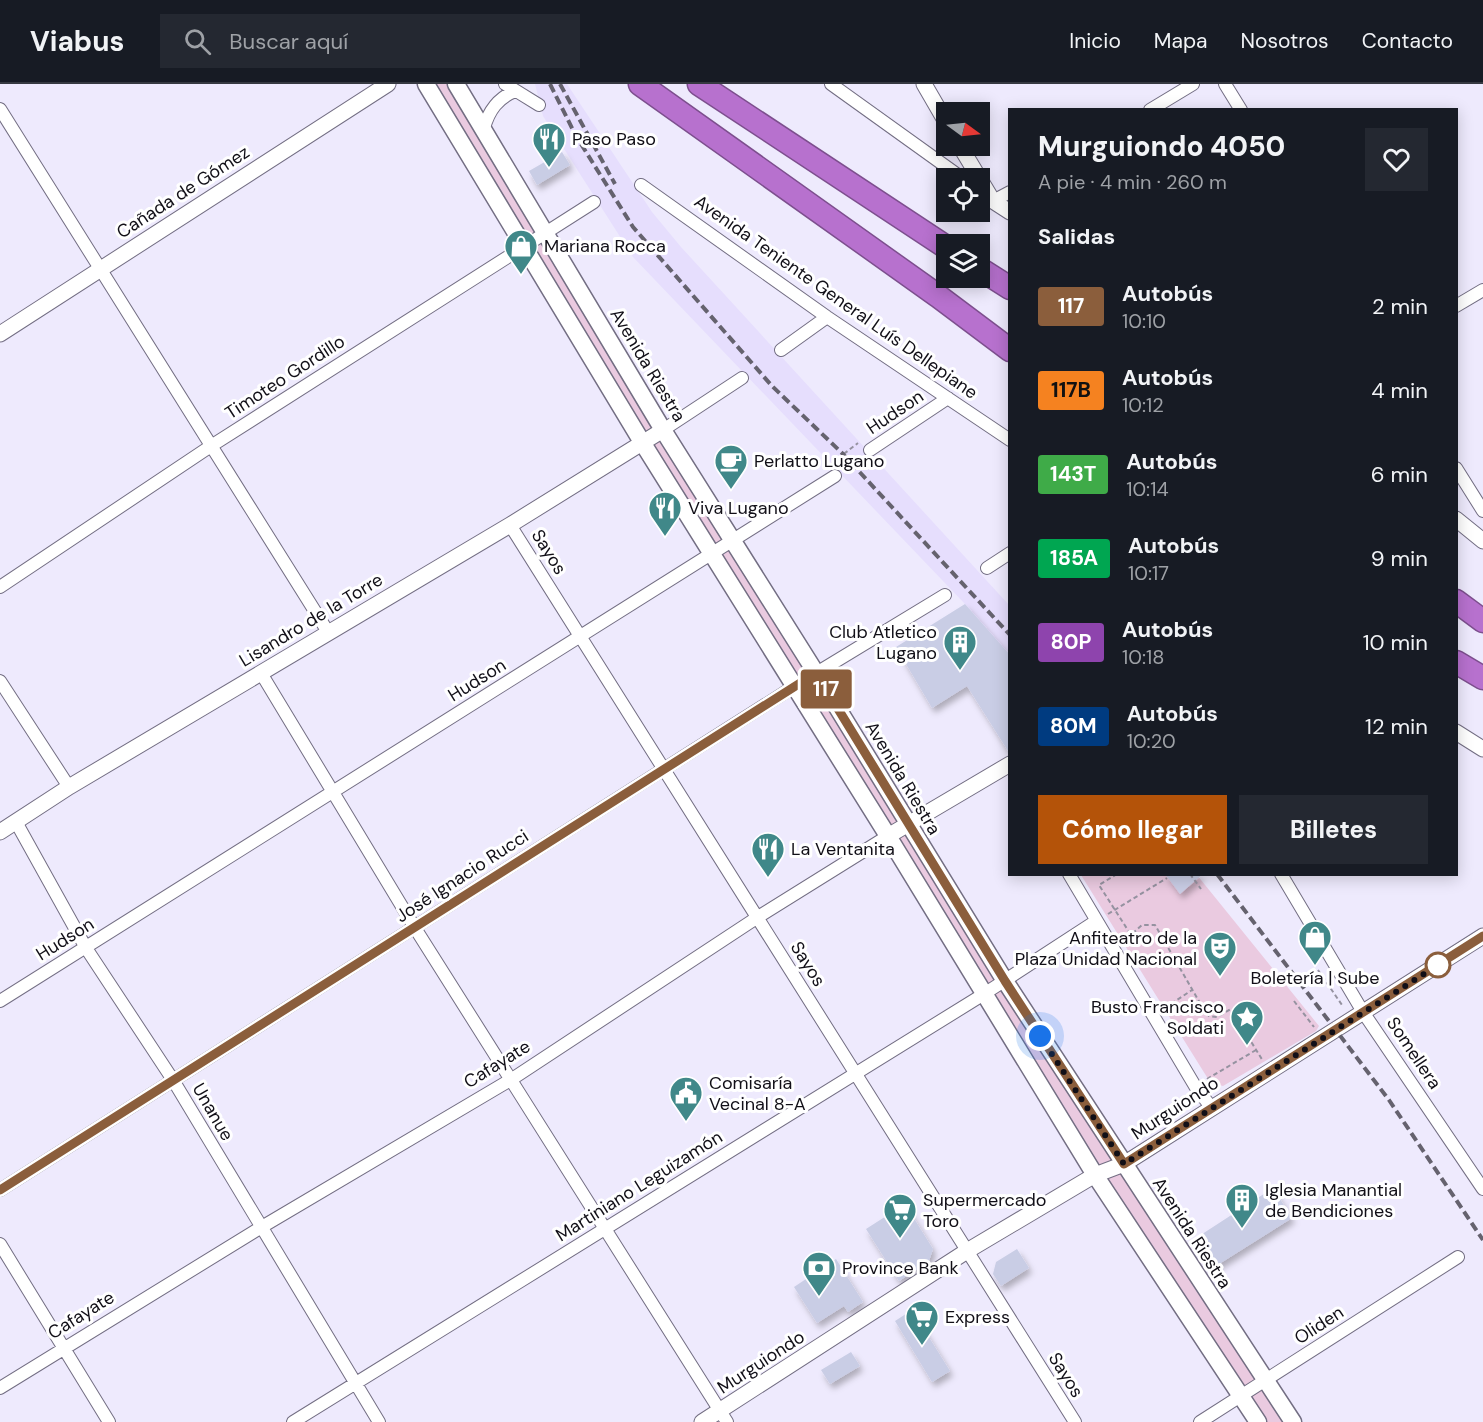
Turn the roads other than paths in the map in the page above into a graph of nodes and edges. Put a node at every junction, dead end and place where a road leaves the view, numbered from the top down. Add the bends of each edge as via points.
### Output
1 (388, 84) edge
2 (426, 84) edge
3 (456, 84) edge
4 (640, 84) edge
5 (699, 84) edge
6 (831, 84) edge
7 (924, 84) edge
8 (1193, 84) edge
9 (1226, 84) edge
10 (510, 87) edge
11 (539, 105) dead end
12 (936, 105) edge
13 (1153, 108) edge
14 (1240, 108) edge
15 (0, 109) edge
16 (484, 128) junction
17 (966, 156) edge
18 (948, 168) edge
19 (641, 184) dead end
20 (1008, 193) edge
21 (990, 199) edge
22 (993, 201) junction
23 (594, 202) dead end
24 (1008, 211) edge
25 (546, 230) junction
26 (936, 240) edge
27 (523, 245) junction
28 (100, 269) junction
29 (990, 275) edge
30 (1008, 287) edge
31 (1483, 290) edge
32 (1458, 305) edge
33 (827, 317) junction
34 (0, 333) edge
35 (1008, 348) edge
36 (781, 350) dead end
37 (742, 378) dead end
38 (948, 398) junction
39 (663, 430) junction
40 (1008, 439) edge
41 (642, 442) junction
42 (211, 446) junction
43 (870, 450) road end
44 (1458, 471) edge
45 (835, 476) road end
46 (1483, 511) edge
47 (1458, 521) edge
48 (510, 525) junction
49 (735, 541) junction
50 (1483, 542) edge
51 (712, 554) junction
52 (1008, 554) edge
53 (987, 568) dead end
54 (0, 587) edge
55 (945, 595) dead end
56 (1458, 602) edge
57 (1483, 621) edge
58 (328, 632) junction
59 (581, 637) junction
60 (1458, 663) edge
61 (261, 673) junction
62 (816, 673) junction
63 (1483, 678) edge
64 (0, 681) edge
65 (795, 686) junction
66 (1458, 733) edge
67 (1483, 749) edge
68 (1008, 768) edge
69 (664, 769) junction
70 (69, 787) junction
71 (331, 791) junction
72 (16, 822) junction
73 (909, 824) junction
74 (0, 832) edge
75 (888, 836) junction
76 (1070, 876) edge
77 (1282, 876) edge
78 (758, 917) junction
79 (1096, 921) junction
80 (415, 928) junction
81 (1483, 936) edge
82 (86, 948) junction
83 (1005, 981) junction
84 (984, 994) junction
85 (0, 1001) edge
86 (1358, 1016) junction
87 (855, 1072) junction
88 (512, 1079) junction
89 (173, 1080) junction
90 (1211, 1107) junction
91 (1124, 1164) junction
92 (1095, 1176) junction
93 (1483, 1189) edge
94 (0, 1190) edge
95 (260, 1228) junction
96 (603, 1229) junction
97 (0, 1244) edge
98 (967, 1251) junction
99 (1458, 1257) dead end
100 (64, 1349) junction
101 (1265, 1381) junction
102 (355, 1384) junction
103 (0, 1388) edge
104 (1241, 1396) junction
105 (723, 1417) edge
106 (109, 1422) edge
107 (292, 1422) edge
108 (379, 1422) edge
109 (702, 1422) edge
110 (1075, 1422) edge
111 (1200, 1422) edge
112 (1258, 1422) edge
113 (1293, 1422) edge

1 - 28 street, Cañada de Gómez
2 - 27 main road
3 - 16 main road, Avenida Riestra
4 - 35 highway
5 - 26 highway
6 - 18 street
7 - 12 street
8 - 13 street
9 - 14 street
10 - 11 street
10 - 16 street via 492,108
15 - 28 street
16 - 25 main road, Avenida Riestra
17 - 22 street
19 - 33 street, Avenida Teniente General Luís Dellepiane
20 - 22 street
21 - 22 street
22 - 24 street
23 - 25 street, Timoteo Gordillo
25 - 27 street, Timoteo Gordillo
25 - 39 main road, Avenida Riestra
27 - 41 main road
27 - 42 street, Timoteo Gordillo
28 - 34 street, Cañada de Gómez
28 - 42 street
29 - 30 highway
31 - 32 street
33 - 36 street
33 - 38 street, Avenida Teniente General Luís Dellepiane
37 - 39 street
38 - 40 street, Avenida Teniente General Luís Dellepiane
38 - 43 street, Hudson
39 - 41 street, Lisandro de la Torre
39 - 49 main road, Avenida Riestra
41 - 48 street, Lisandro de la Torre
41 - 51 main road
42 - 54 street, Timoteo Gordillo
42 - 58 street
44 - 46 street
45 - 49 street, Hudson
47 - 50 street
48 - 58 street, Lisandro de la Torre
48 - 59 street, Sayos
49 - 51 street, Hudson
49 - 62 main road, Avenida Riestra
51 - 59 street, Hudson
51 - 65 main road
52 - 53 street
55 - 62 street, José Ignacio Rucci
56 - 57 highway
58 - 61 street, Lisandro de la Torre
59 - 69 street, Sayos
59 - 71 street, Hudson
60 - 63 highway
61 - 70 street, Lisandro de la Torre
61 - 71 street
62 - 65 street, José Ignacio Rucci
62 - 73 main road, Avenida Riestra
64 - 70 street
65 - 69 street, José Ignacio Rucci
65 - 75 main road
66 - 67 street
68 - 73 street, Cafayate
69 - 78 street, Sayos
69 - 80 street, José Ignacio Rucci
70 - 72 street, Lisandro de la Torre
71 - 80 street
71 - 82 street, Hudson
72 - 74 street, Lisandro de la Torre
72 - 82 street, Unanue
73 - 75 street, Cafayate
73 - 83 main road, Avenida Riestra
75 - 78 street, Cafayate
75 - 84 main road
76 - 79 street
77 - 86 street, Somellera
78 - 87 street, Sayos
78 - 88 street, Cafayate
79 - 83 street, Martiniano Leguizamón
79 - 90 street
80 - 88 street
80 - 89 street, José Ignacio Rucci
81 - 86 street, Murguiondo
82 - 85 street, Hudson
82 - 89 street, Unanue
83 - 84 street, Martiniano Leguizamón
83 - 91 main road, Avenida Riestra
84 - 87 street, Martiniano Leguizamón
84 - 92 main road
86 - 90 street, Murguiondo
86 - 93 street, Somellera
87 - 96 street, Martiniano Leguizamón
87 - 98 street, Sayos
88 - 95 street, Cafayate
88 - 96 street
89 - 94 street, José Ignacio Rucci
89 - 95 street, Unanue
90 - 91 street, Murguiondo
91 - 92 street, Murguiondo
91 - 101 main road, Avenida Riestra
92 - 98 street, Murguiondo
92 - 104 main road
95 - 100 street, Cafayate
95 - 102 street, Unanue
96 - 102 street, Martiniano Leguizamón
96 - 105 street
97 - 100 street
98 - 105 street, Murguiondo
98 - 110 street, Sayos
99 - 101 street, Oliden
100 - 103 street, Cafayate
100 - 106 street
101 - 104 street, Oliden
101 - 113 main road, Avenida Riestra
102 - 107 street, Martiniano Leguizamón
102 - 108 street, Unanue
104 - 111 street, Oliden
104 - 112 main road
105 - 109 street, Murguiondo

